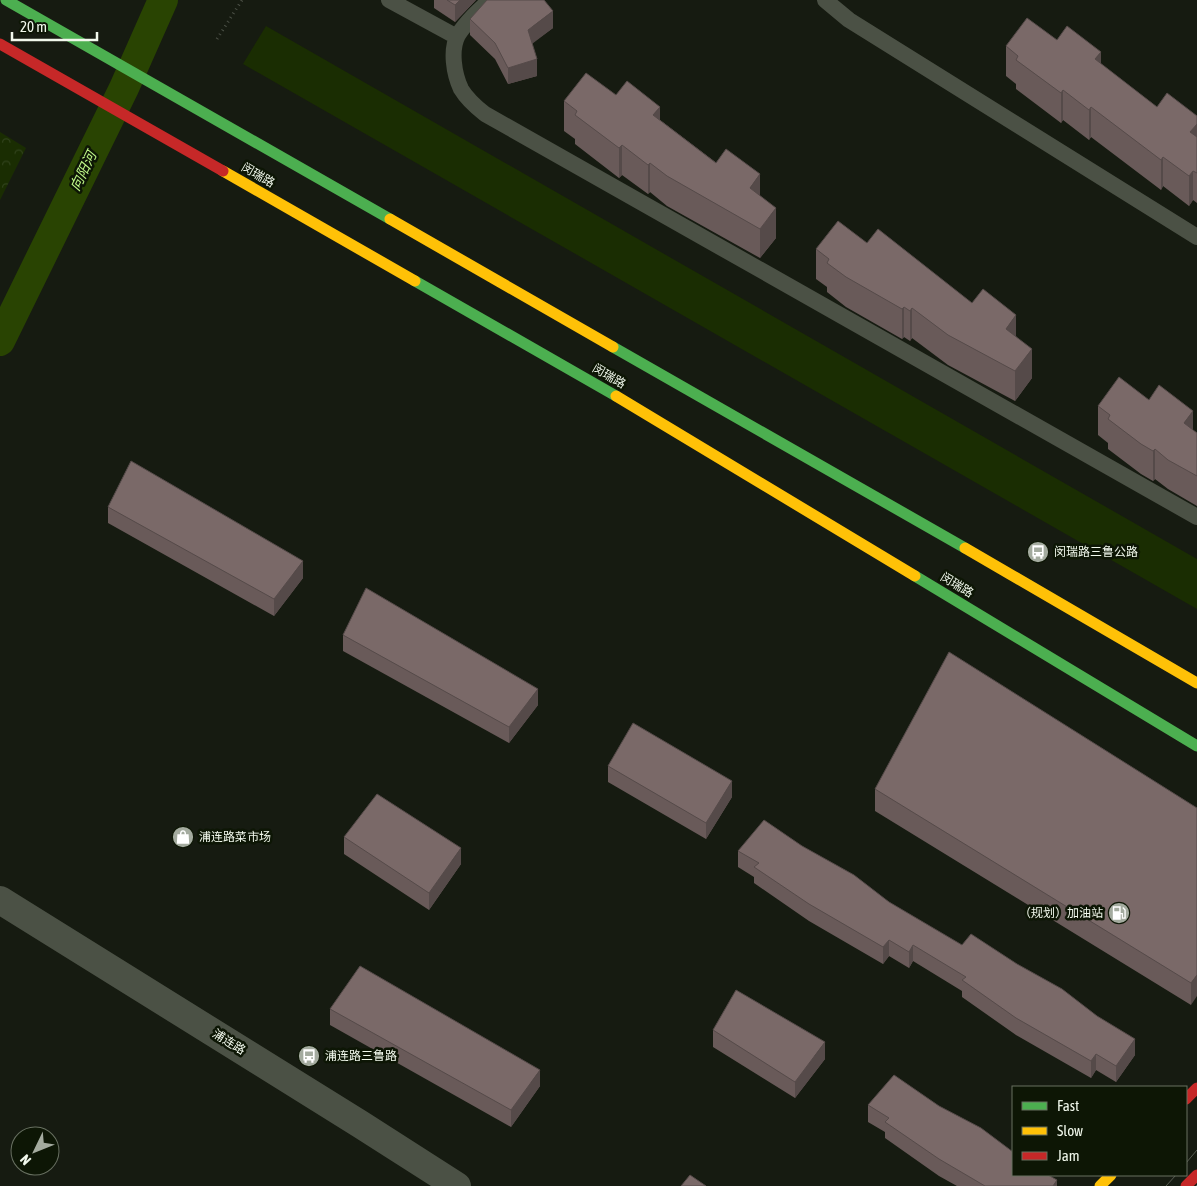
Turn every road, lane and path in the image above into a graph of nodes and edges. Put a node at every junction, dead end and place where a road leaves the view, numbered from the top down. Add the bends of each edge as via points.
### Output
1 (6, 0) edge
2 (242, 0) edge
3 (389, 0) edge
4 (490, 0) edge
5 (825, 0) edge
6 (457, 38) junction
7 (217, 39) dead end
8 (0, 44) edge
9 (1197, 237) edge
10 (1197, 518) edge
11 (1197, 683) edge
12 (1197, 746) edge
13 (0, 900) edge
14 (1197, 1088) edge
15 (1187, 1098) edge
16 (1197, 1175) edge
17 (1110, 1176) edge
18 (457, 1186) edge
19 (1100, 1186) edge
20 (1186, 1186) edge

1 - 11 main road
2 - 7 path
3 - 6 lane
4 - 6 lane via 466,23
5 - 9 lane via 849,20
6 - 10 lane via 454,53 461,88 485,114
8 - 12 main road, 闵瑞路 via 644,412
13 - 18 street, 浦连路
14 - 15 main road
16 - 20 main road
17 - 19 main road

